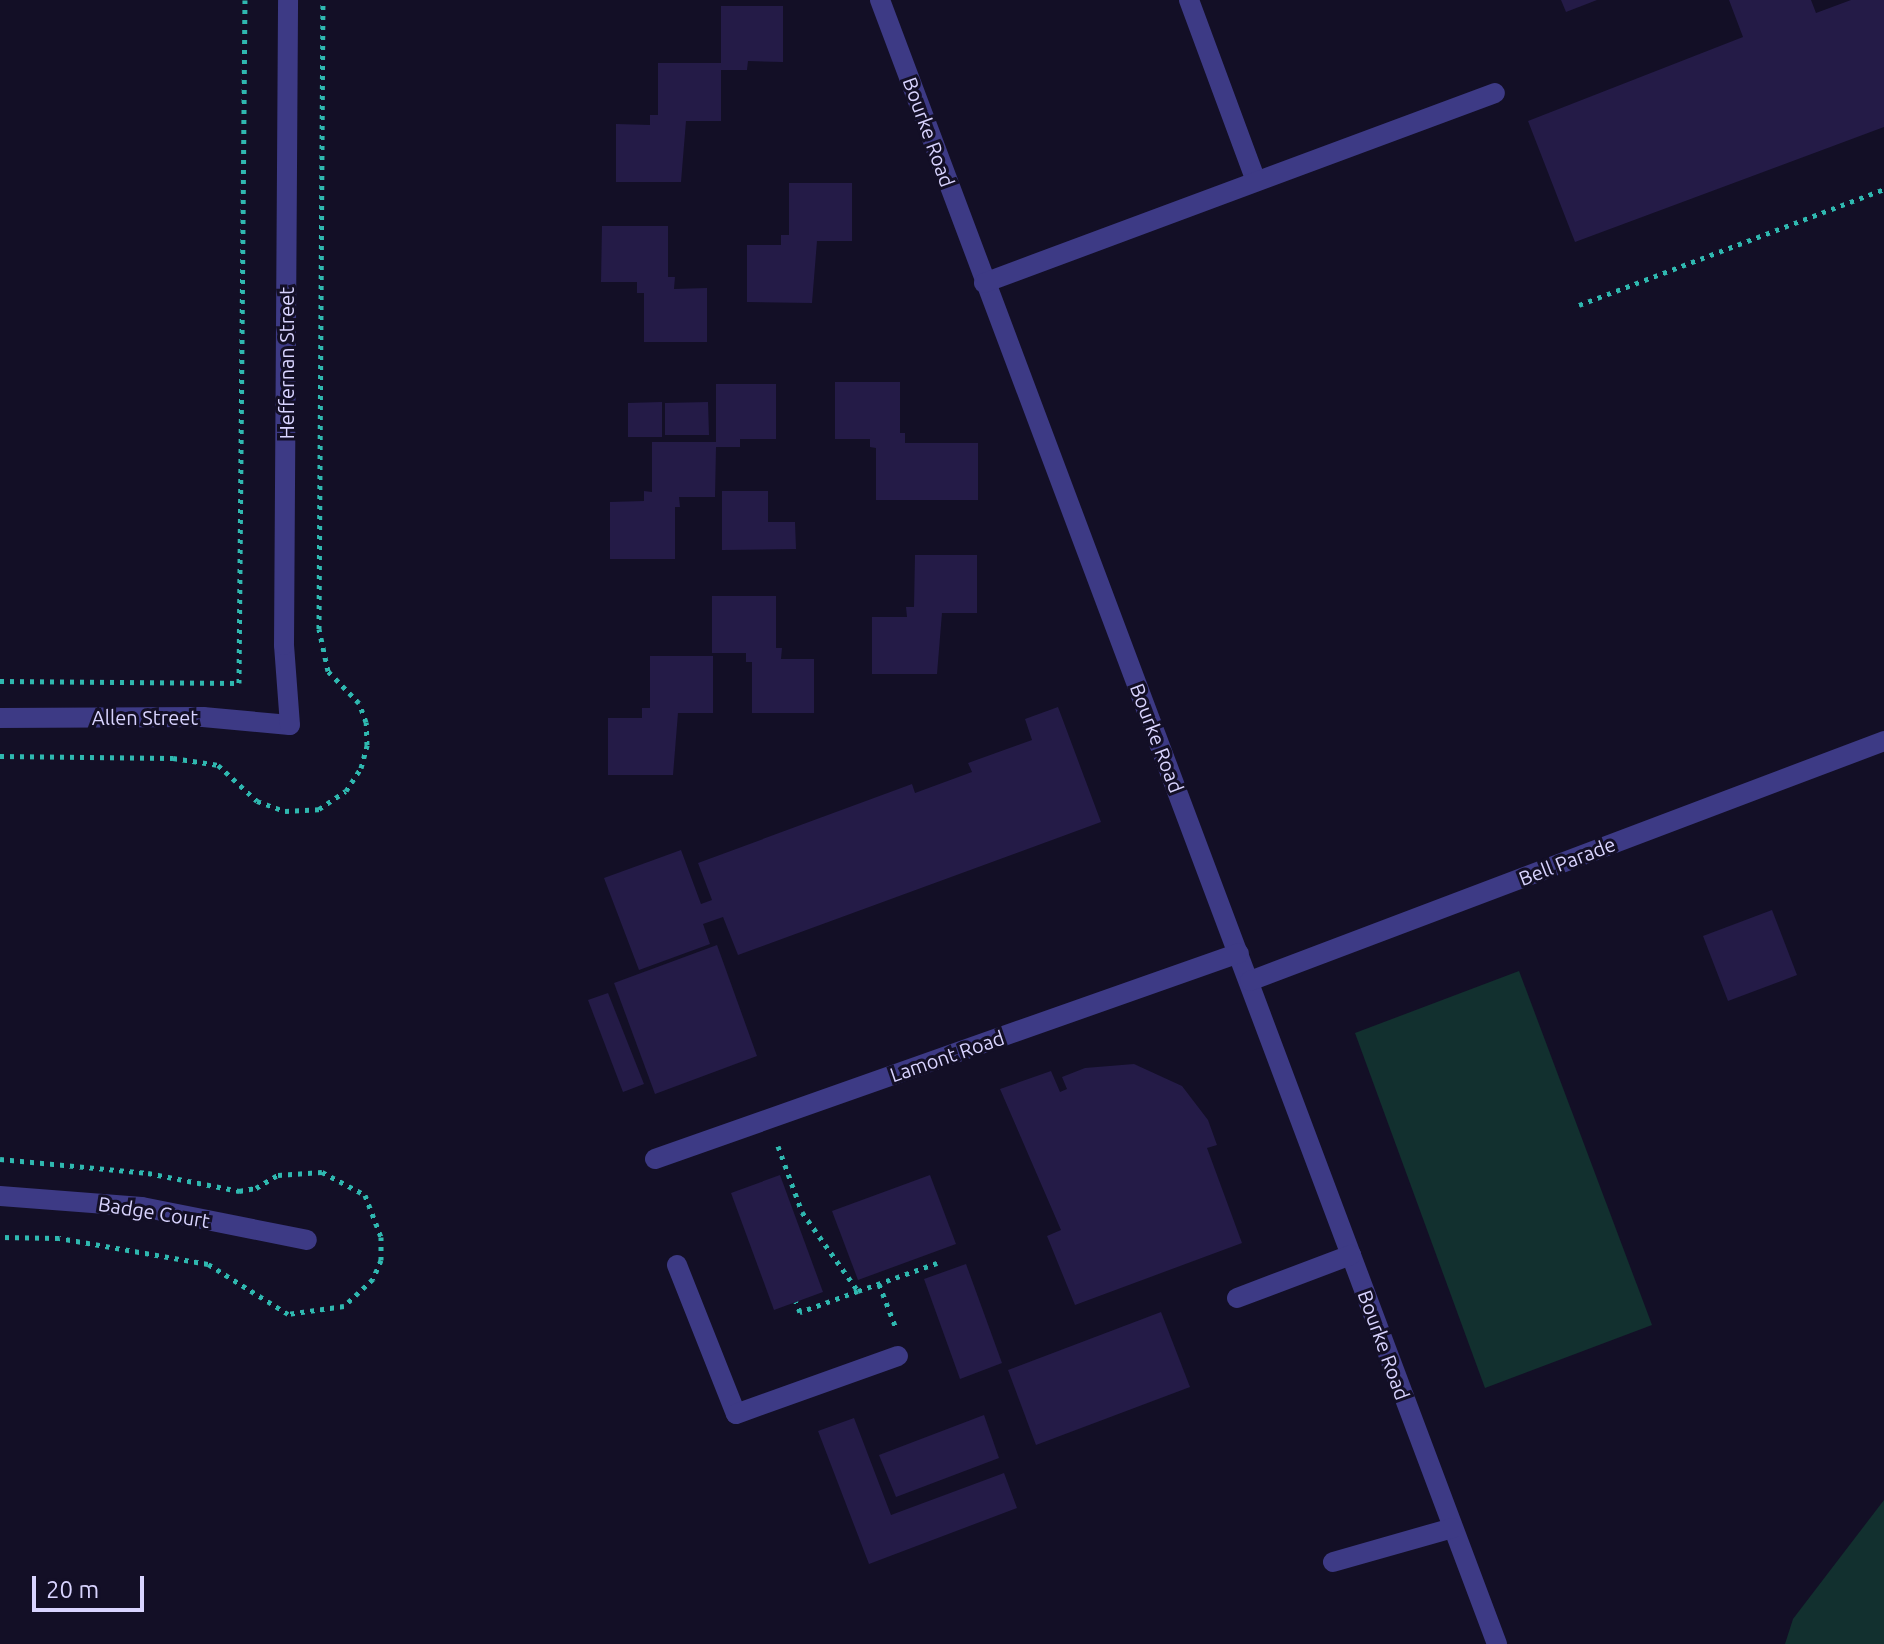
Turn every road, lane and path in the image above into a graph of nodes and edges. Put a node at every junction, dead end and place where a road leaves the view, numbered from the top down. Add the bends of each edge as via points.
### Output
1 (245, 0) edge
2 (288, 0) edge
3 (880, 0) edge
4 (1189, 0) edge
5 (1495, 93) dead end
6 (1256, 181) junction
7 (1884, 189) edge
8 (984, 283) junction
9 (1579, 305) dead end
10 (0, 681) edge
11 (0, 718) edge
12 (290, 725) joint
13 (1884, 741) edge
14 (1239, 953) junction
15 (1250, 981) junction
16 (768, 1119) junction
17 (655, 1159) dead end
18 (0, 1196) edge
19 (307, 1240) dead end
20 (1351, 1255) junction
21 (937, 1263) dead end
22 (677, 1265) dead end
23 (879, 1284) junction
24 (858, 1291) junction
25 (1237, 1298) dead end
26 (796, 1302) dead end
27 (898, 1356) joint
28 (1452, 1528) junction
29 (1333, 1562) dead end
30 (1497, 1644) edge

1 - 10 path via 239,683
2 - 12 street, Heffernan Street via 284,645
3 - 8 street, Bourke Road
4 - 6 street
5 - 6 street
6 - 8 street
7 - 9 path
8 - 14 street, Bourke Road
11 - 12 street, Allen Street via 203,717
13 - 15 street, Bell Parade
14 - 15 street, Bourke Road
14 - 16 street, Lamont Road
15 - 20 street, Bourke Road
16 - 17 street, Lamont Road
16 - 24 path via 802,1212
18 - 19 street, Badge Court via 142,1207
20 - 25 street
20 - 28 street, Bourke Road
21 - 23 path
22 - 27 street via 736,1414
23 - 24 path
23 - 27 path via 905,1352
24 - 26 path via 800,1312
28 - 29 street
28 - 30 street, Bourke Road

